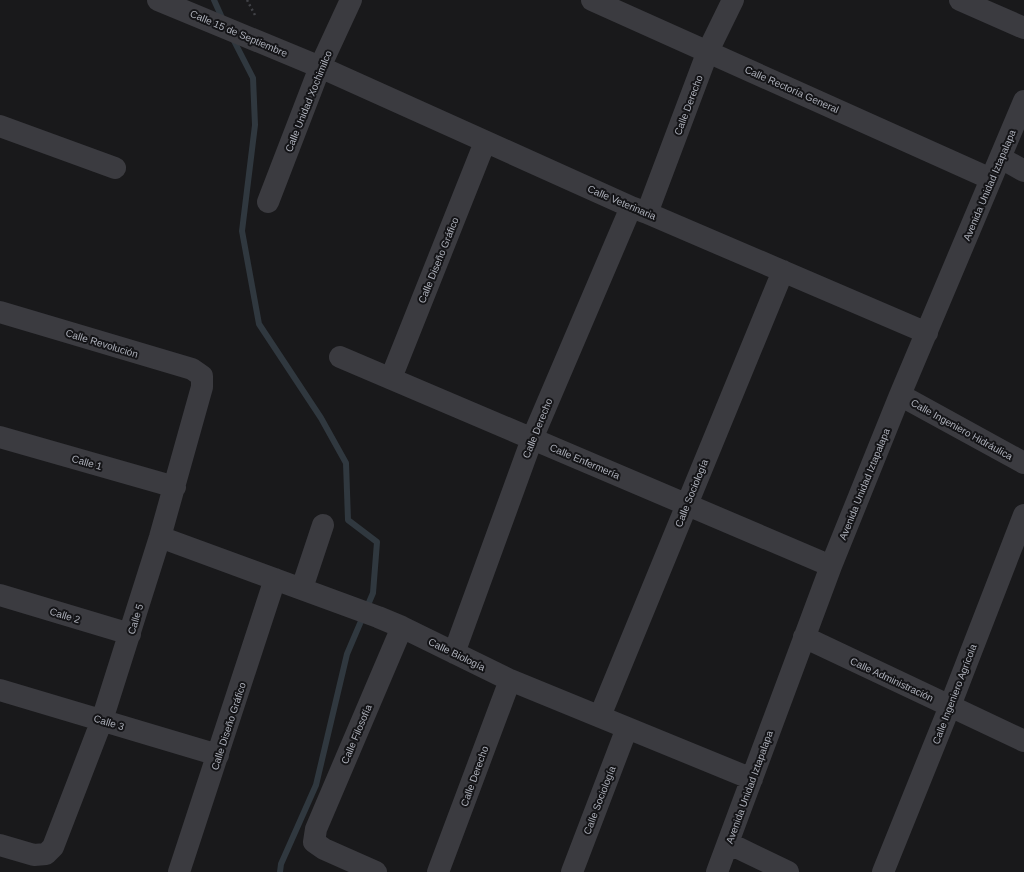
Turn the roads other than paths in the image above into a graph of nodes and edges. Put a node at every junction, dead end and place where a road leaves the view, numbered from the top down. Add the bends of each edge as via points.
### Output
1 (158, 0) edge
2 (351, 0) edge
3 (592, 0) edge
4 (733, 0) edge
5 (960, 0) edge
6 (1024, 28) edge
7 (708, 51) junction
8 (320, 67) junction
9 (1024, 101) edge
10 (0, 126) edge
11 (485, 142) junction
12 (1001, 158) junction
13 (115, 168) dead end
14 (1024, 171) edge
15 (991, 179) junction
16 (268, 202) dead end
17 (639, 210) junction
18 (783, 272) junction
19 (0, 312) edge
20 (926, 333) junction
21 (340, 357) dead end
22 (202, 376) joint
23 (391, 378) junction
24 (900, 395) junction
25 (0, 437) edge
26 (532, 439) junction
27 (1024, 463) edge
28 (175, 487) junction
29 (686, 504) junction
30 (1024, 514) edge
31 (323, 525) dead end
32 (160, 537) junction
33 (831, 566) junction
34 (275, 580) junction
35 (302, 588) junction
36 (0, 595) edge
37 (402, 627) junction
38 (130, 634) junction
39 (804, 637) junction
40 (454, 653) junction
41 (510, 680) junction
42 (0, 690) edge
43 (950, 706) junction
44 (600, 716) junction
45 (102, 720) junction
46 (627, 728) junction
47 (1024, 742) edge
48 (218, 755) junction
49 (752, 779) junction
50 (728, 843) junction
51 (0, 845) edge
52 (179, 872) edge
53 (376, 872) edge
54 (438, 872) edge
55 (572, 872) edge
56 (717, 872) edge
57 (788, 872) edge
58 (883, 872) edge

1 - 8 street, Calle 15 de Septiembre
2 - 8 street, Calle Unidad Xochimilco
3 - 7 street, Calle Rectoría General
4 - 7 street, Calle Derecho
5 - 6 street
7 - 15 street, Calle Rectoría General
7 - 17 street, Calle Derecho
8 - 11 street, Calle Veterinaria
8 - 16 street, Calle Unidad Xochimilco
9 - 12 street, Avenida Unidad Iztapalapa
10 - 13 street
11 - 17 street, Calle Veterinaria
11 - 23 street, Calle Diseño Gráfico
12 - 14 street
12 - 15 street, Avenida Unidad Iztapalapa
15 - 20 street, Avenida Unidad Iztapalapa
17 - 18 street, Calle Veterinaria
17 - 26 street, Calle Derecho
18 - 20 street, Calle Veterinaria
18 - 29 street, Calle Sociología
19 - 22 street, Calle Revolución via 192,370
20 - 24 street, Avenida Unidad Iztapalapa
21 - 23 street, Calle Enfermería
22 - 28 street, Calle 5 via 202,387
23 - 26 street, Calle Enfermería
24 - 27 street, Calle Ingeniero Hidráulica
24 - 33 street, Avenida Unidad Iztapalapa
25 - 28 street, Calle 1
26 - 29 street, Calle Enfermería
26 - 40 street, Calle Derecho
28 - 32 street, Calle 5
29 - 33 street, Calle Enfermería
29 - 44 street, Calle Sociología
30 - 43 street, Calle Ingeniero Agrícola
31 - 35 street
32 - 34 street, Calle Biología
32 - 38 street, Calle 5
33 - 39 street, Avenida Unidad Iztapalapa
34 - 35 street, Calle Biología
34 - 48 street, Calle Diseño Gráfico
35 - 37 street, Calle Biología
36 - 38 street, Calle 2
37 - 40 street, Calle Biología
37 - 53 street, Calle Filosofía via 316,829 314,842
38 - 45 street, Calle 5
39 - 43 street, Calle Administración
39 - 49 street, Avenida Unidad Iztapalapa
40 - 41 street, Calle Biología
41 - 44 street, Calle Biología
41 - 54 street, Calle Derecho
42 - 45 street, Calle 3
43 - 47 street, Calle Administración
43 - 58 street, Calle Ingeniero Agrícola
44 - 46 street, Calle Biología
45 - 48 street, Calle 3
45 - 51 street, Calle 5 via 52,847 46,854 34,855
46 - 49 street, Calle Biología
46 - 55 street, Calle Sociología
48 - 52 street, Calle Diseño Gráfico
49 - 50 street, Avenida Unidad Iztapalapa
50 - 56 street, Avenida Unidad Iztapalapa
50 - 57 street

